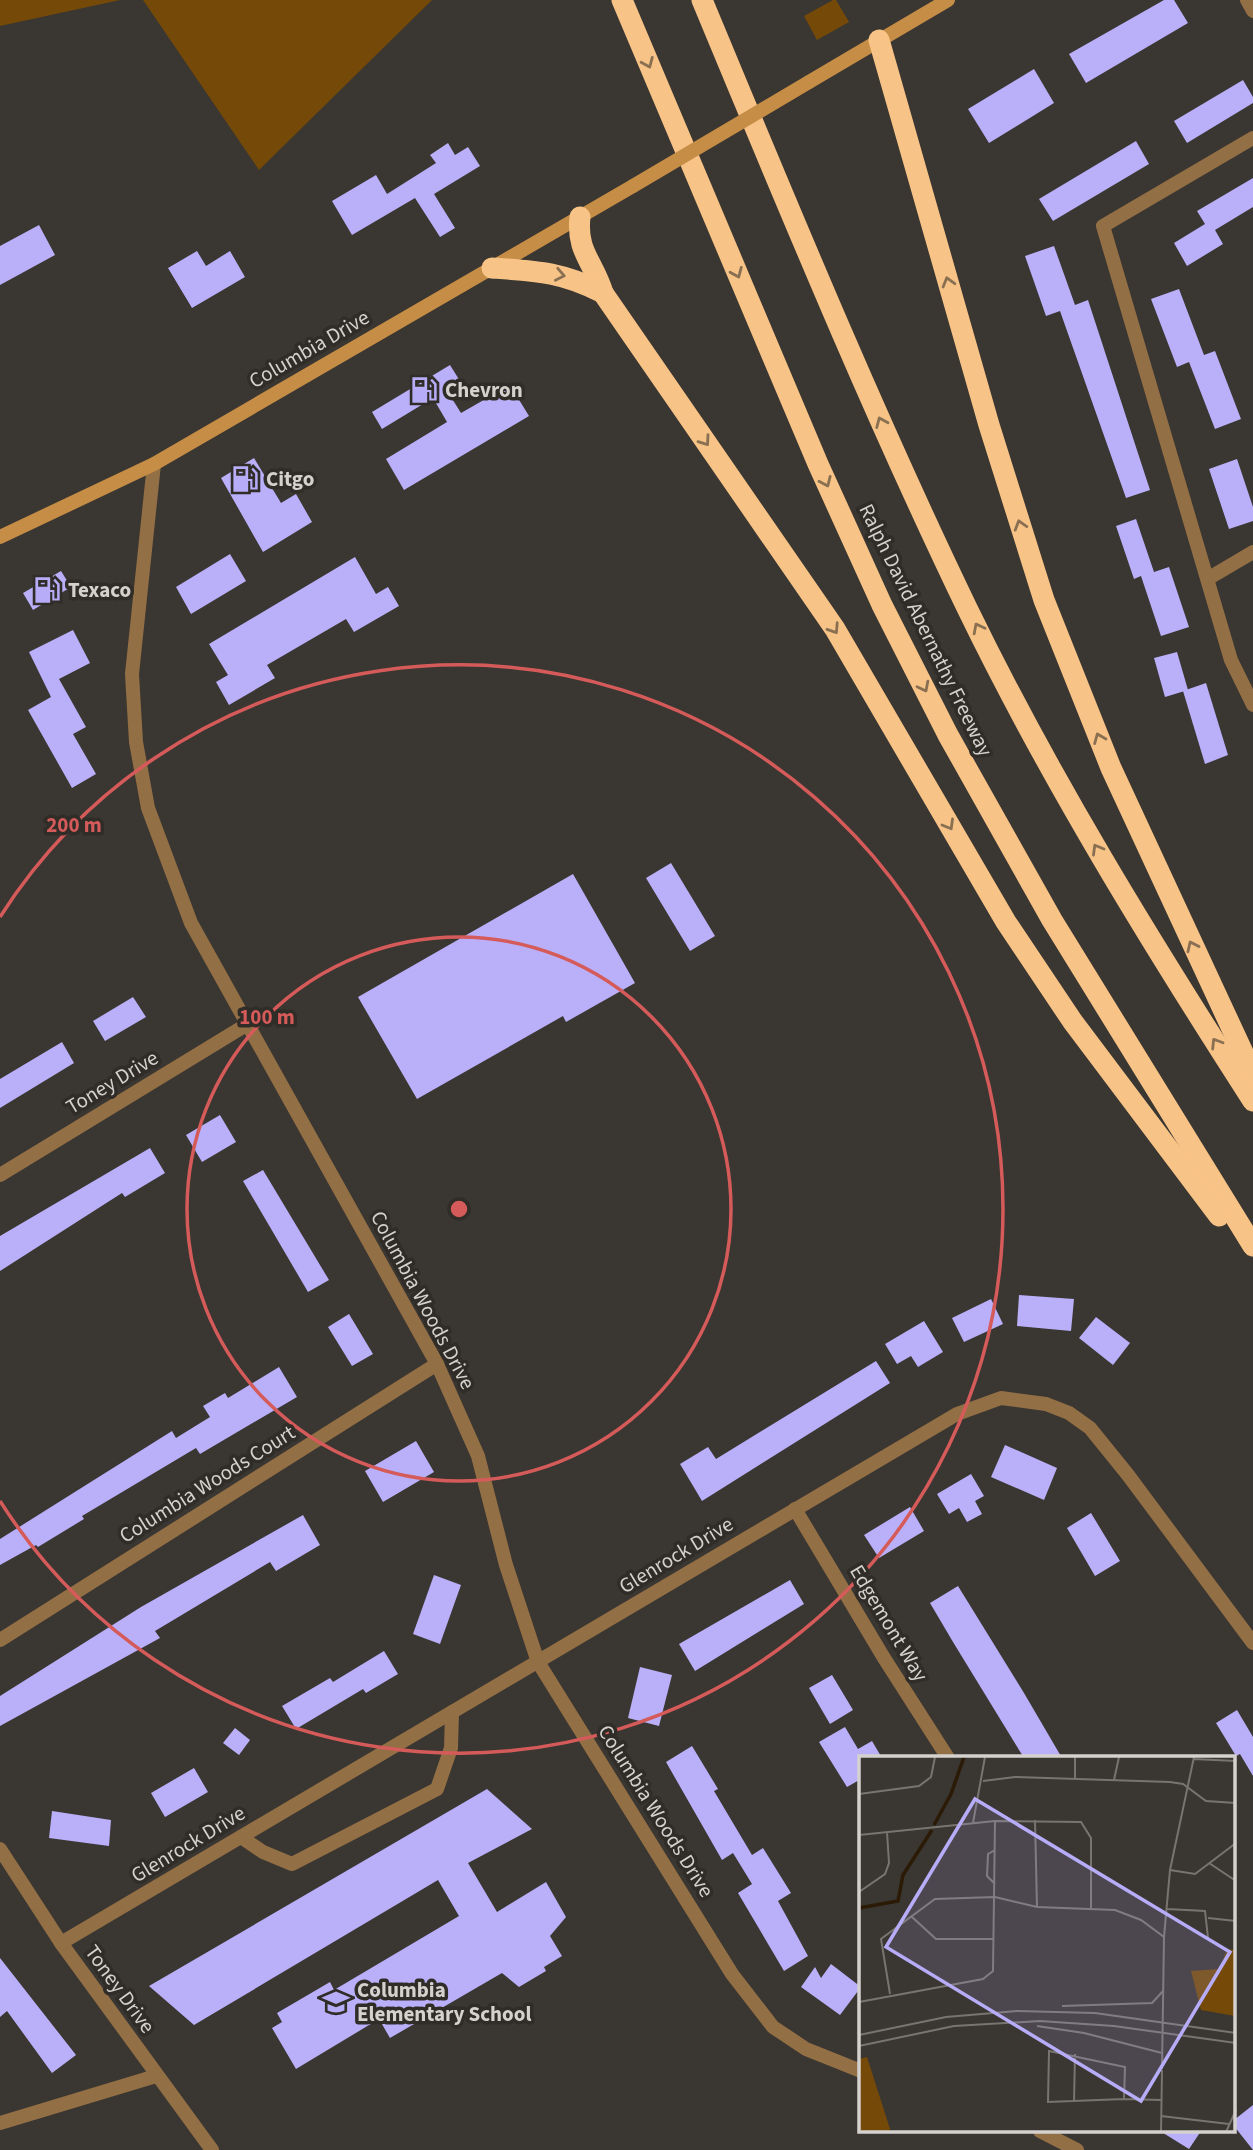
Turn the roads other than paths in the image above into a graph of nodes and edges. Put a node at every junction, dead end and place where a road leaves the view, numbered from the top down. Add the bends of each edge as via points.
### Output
1 (622, 0) edge
2 (702, 0) edge
3 (948, 0) edge
4 (1247, 0) edge
5 (1253, 11) edge
6 (879, 40) junction
7 (1253, 138) edge
8 (580, 217) junction
9 (492, 268) junction
10 (603, 293) junction
11 (153, 464) junction
12 (0, 537) edge
13 (1253, 552) edge
14 (1209, 578) junction
15 (1253, 705) edge
16 (246, 1025) junction
17 (1253, 1074) edge
18 (1253, 1101) edge
19 (0, 1175) edge
20 (1253, 1246) edge
21 (1253, 1260) edge
22 (437, 1364) junction
23 (795, 1509) junction
24 (0, 1640) edge
25 (1253, 1643) edge
26 (538, 1662) junction
27 (452, 1712) junction
28 (947, 1756) edge
29 (241, 1837) junction
30 (0, 1849) edge
31 (61, 1943) junction
32 (859, 2070) edge
33 (156, 2076) junction
34 (0, 2123) edge
35 (1042, 2132) edge
36 (212, 2150) edge
37 (1077, 2150) edge

1 -> 20 highway, Ralph David Abernathy Freeway via 882,605 948,735 1052,920
18 -> 2 highway via 1135,916 968,610 891,446
3 - 6 main road
4 - 5 street
6 - 8 main road, Columbia Drive, bridge
17 -> 6 highway via 1111,768 1044,600
7 - 14 street via 1103,226
8 - 9 main road, Columbia Drive
8 - 10 highway via 583,253
9 -> 10 highway via 574,278
9 - 11 main road, Columbia Drive
10 -> 21 highway via 835,629 1006,922 1142,1116
11 - 12 main road, Columbia Drive
11 - 16 street, Columbia Woods Drive via 132,674 136,742 148,807 169,871 191,923
13 - 14 street
14 - 15 street via 1231,660
16 - 19 street, Toney Drive
16 - 22 street, Columbia Woods Drive
22 - 24 street, Columbia Woods Court
22 - 26 street, Columbia Woods Drive via 478,1455 506,1565
23 - 25 street, Glenrock Drive via 957,1414 1001,1398 1046,1404 1090,1428
23 - 26 street, Glenrock Drive
23 - 28 street, Edgemont Way
26 - 27 street, Glenrock Drive
26 - 32 street, Columbia Woods Drive via 732,1974 773,2027 806,2049
27 - 29 street, Glenrock Drive
27 - 29 street via 451,1748 438,1789 292,1864
29 - 31 street, Glenrock Drive
30 - 31 street, Toney Drive
31 - 33 street, Toney Drive
33 - 34 street
33 - 36 street, Toney Drive
35 - 37 street

